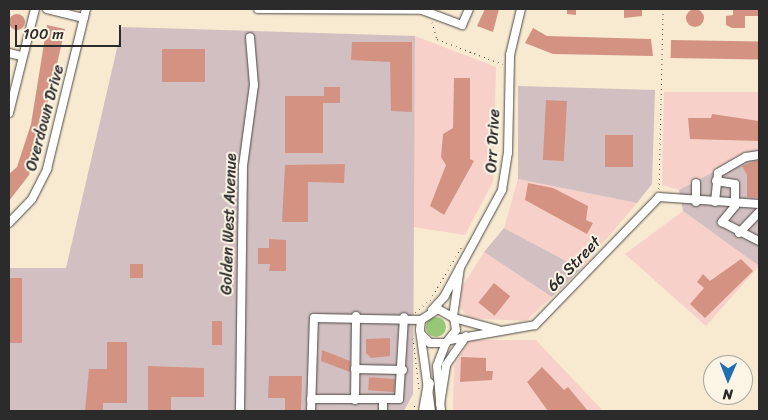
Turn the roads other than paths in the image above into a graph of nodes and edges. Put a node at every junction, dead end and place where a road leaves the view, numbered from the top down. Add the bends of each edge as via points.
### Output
1 (35, 9) edge
2 (47, 9) edge
3 (86, 9) edge
4 (258, 9) edge
5 (469, 9) edge
6 (520, 9) edge
7 (84, 18) junction
8 (250, 37) dead end
9 (9, 53) edge
10 (21, 56) junction
11 (9, 113) edge
12 (759, 155) edge
13 (716, 181) junction
14 (696, 184) dead end
15 (696, 202) junction
16 (715, 202) junction
17 (735, 203) junction
18 (759, 204) edge
19 (759, 212) edge
20 (9, 223) edge
21 (739, 232) junction
22 (759, 241) edge
23 (460, 264) junction
24 (432, 310) junction
25 (356, 316) junction
26 (404, 317) junction
27 (453, 318) junction
28 (421, 320) junction
29 (500, 331) junction
30 (418, 334) junction
31 (468, 335) junction
32 (448, 342) junction
33 (355, 369) junction
34 (403, 370) junction
35 (429, 383) junction
36 (311, 399) junction
37 (355, 400) junction
38 (384, 400) junction
39 (440, 408) edge
40 (240, 411) edge
41 (311, 411) edge
42 (383, 411) edge
43 (424, 411) edge
44 (431, 411) edge

1 - 10 street
2 - 7 street
3 - 7 street, Overdown Drive
4 - 5 street via 428,12 462,25
6 - 23 street, Orr Drive via 510,56 504,182 493,210
7 - 20 street, Overdown Drive via 47,169 32,199
8 - 40 street, Golden West Avenue via 254,85 243,166
9 - 10 street
10 - 11 street
12 - 13 street via 746,157 718,173
13 - 16 street
13 - 17 street via 735,183
14 - 15 street
15 - 16 street
15 - 29 street, 66 Street via 659,197 535,325
16 - 17 street
17 - 18 street
17 - 21 street via 722,220
19 - 21 street
21 - 22 street
23 - 24 street, Orr Drive
23 - 27 street, Orr Drive
24 - 27 street via 444,310
24 - 28 street
25 - 26 street
25 - 33 street
25 - 36 street via 314,318
26 - 28 street
26 - 34 street
27 - 29 street, 66 Street
27 - 32 street via 456,330
28 - 30 street
29 - 31 street, 66 Street
30 - 32 street via 430,343
30 - 35 street
31 - 32 street, 66 Street
31 - 39 street via 447,364
32 - 39 street via 437,366
33 - 34 street
33 - 37 street
34 - 38 street via 401,397
35 - 43 main road
35 - 44 street
36 - 37 street
36 - 41 street
37 - 38 street
38 - 42 street

